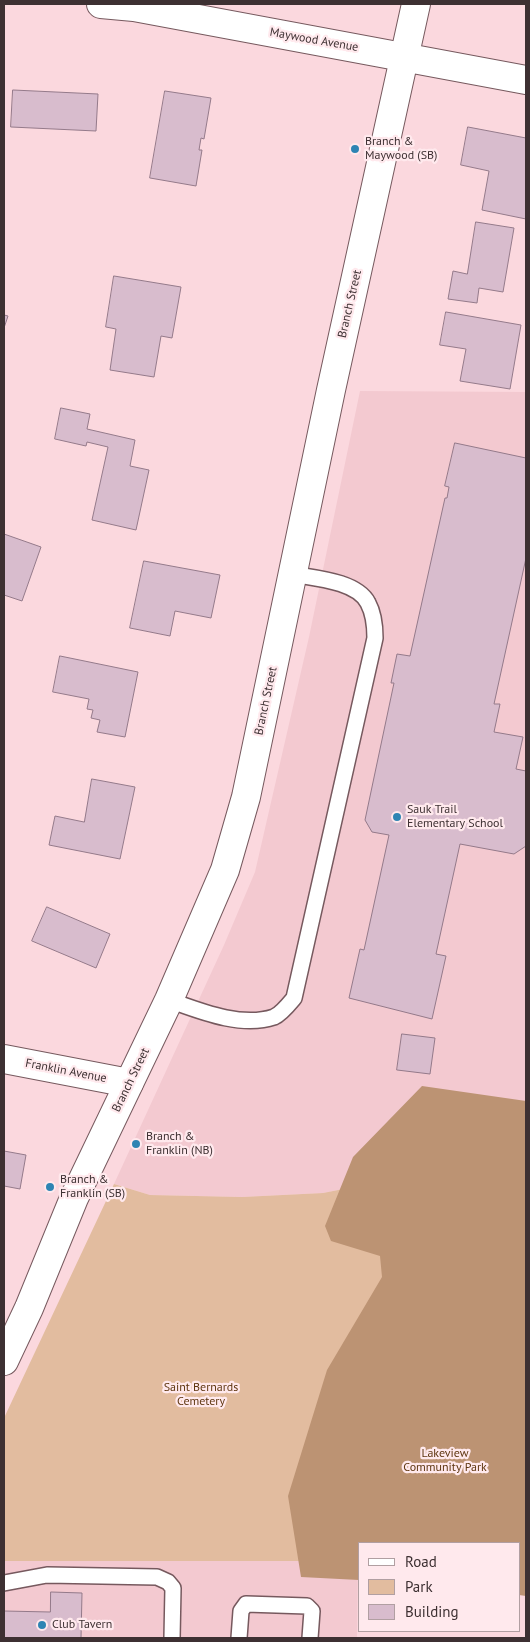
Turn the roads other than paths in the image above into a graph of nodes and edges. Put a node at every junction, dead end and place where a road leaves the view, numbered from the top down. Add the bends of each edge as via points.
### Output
1 (101, 4) edge
2 (416, 4) edge
3 (404, 56) junction
4 (526, 80) edge
5 (292, 574) junction
6 (169, 1000) junction
7 (4, 1059) edge
8 (129, 1083) junction
9 (10, 1333) edge
10 (4, 1361) edge
11 (4, 1582) edge
12 (172, 1638) edge
13 (239, 1638) edge
14 (310, 1638) edge

1 - 3 street, Maywood Avenue via 134,7
2 - 3 street, Branch Street
3 - 4 street, Maywood Avenue
3 - 5 street, Branch Street
5 - 6 street, Branch Street via 246,796 225,870
5 - 6 lane via 355,590 368,602 375,638 294,998 276,1016 249,1021 210,1014
6 - 8 street, Branch Street
7 - 8 street, Franklin Avenue
8 - 9 street, Branch Street
9 - 10 street, Branch Street
11 - 12 lane via 47,1575 157,1577 173,1588
13 - 14 lane via 241,1610 246,1604 307,1606 312,1611

